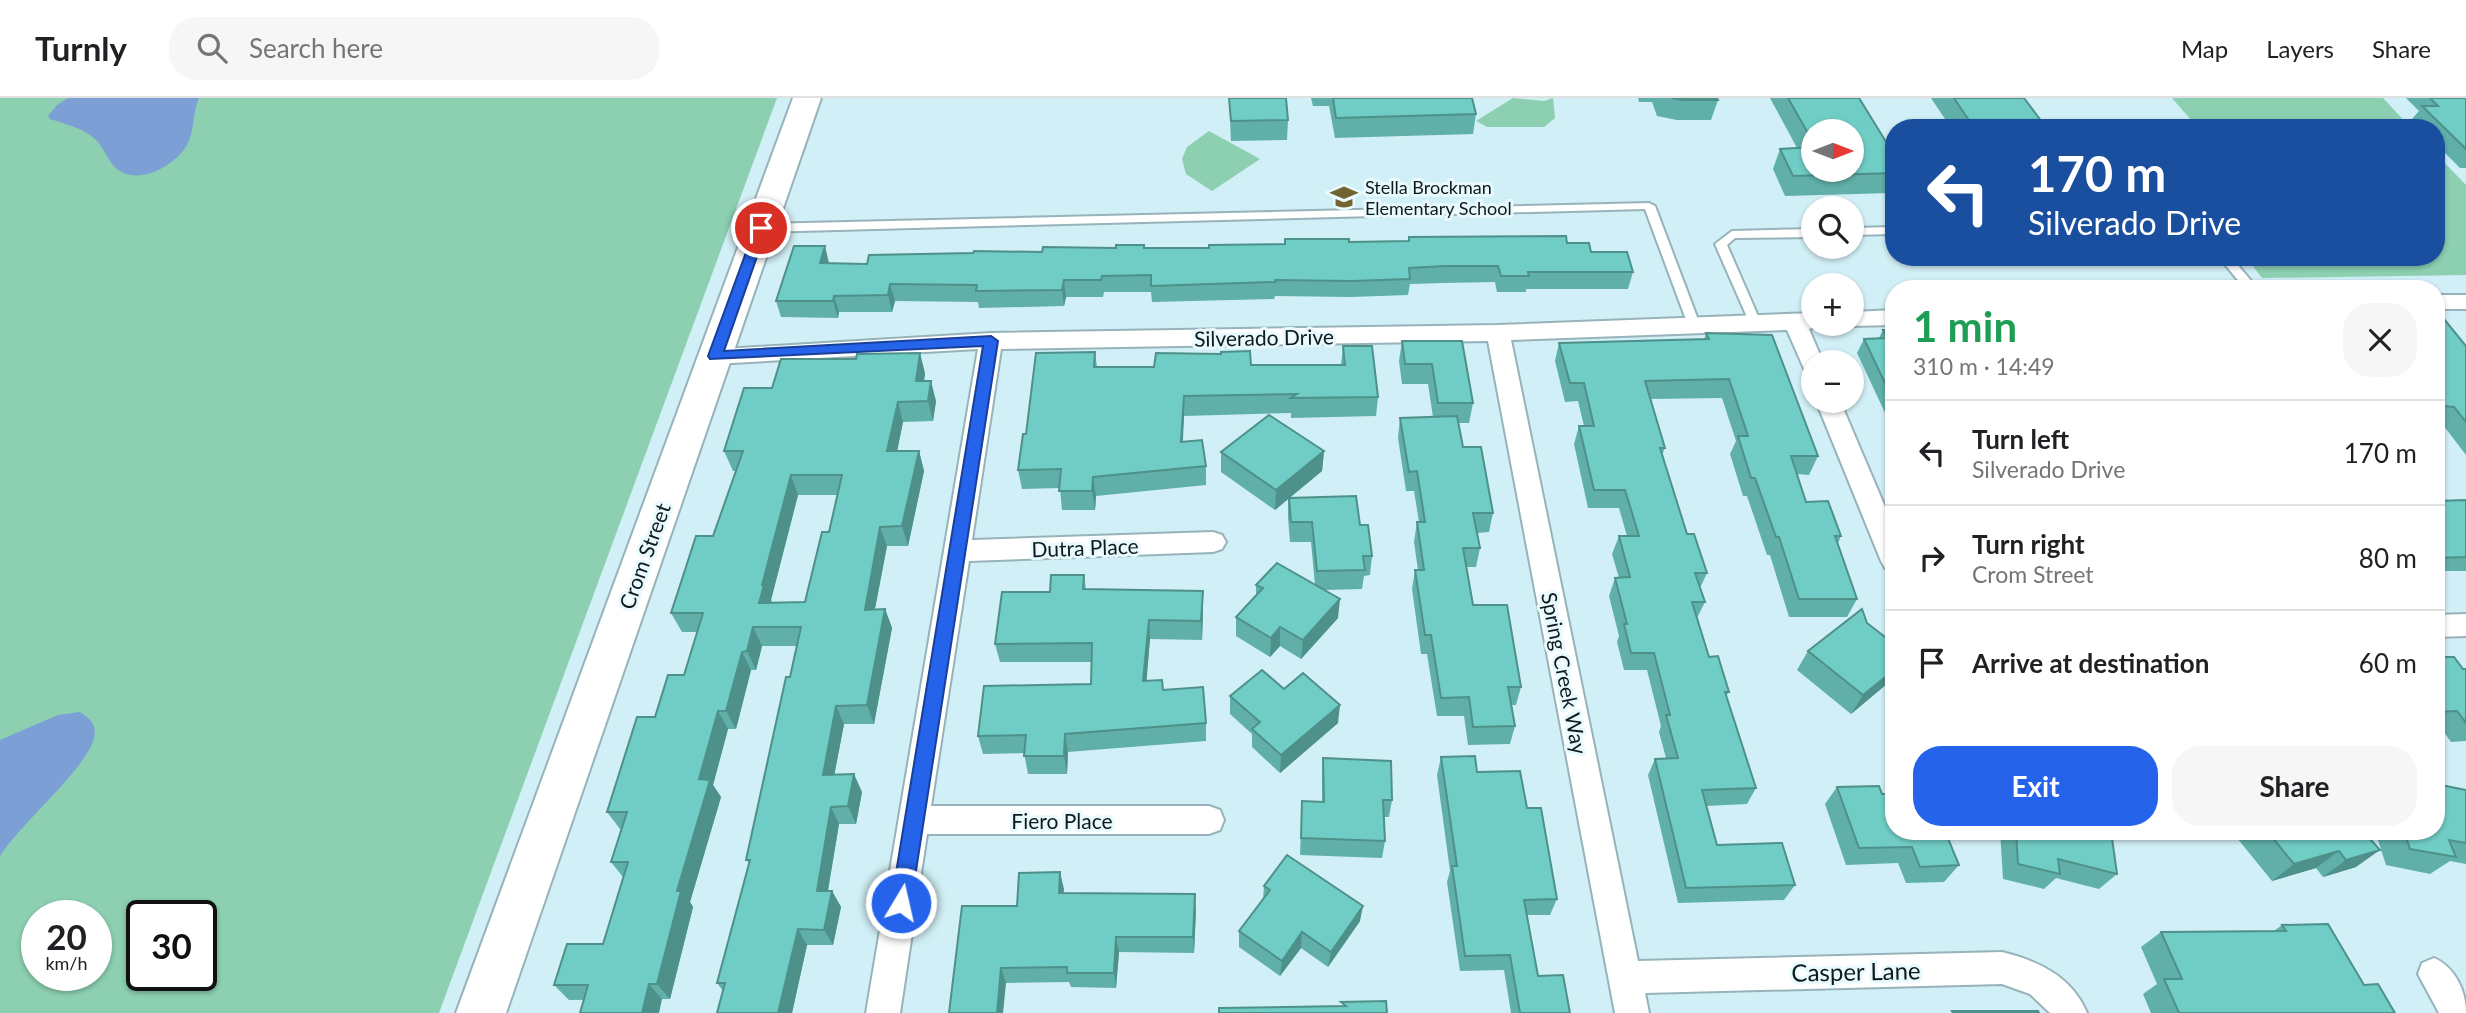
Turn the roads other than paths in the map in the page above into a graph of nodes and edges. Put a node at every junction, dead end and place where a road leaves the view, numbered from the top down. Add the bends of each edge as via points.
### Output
1 (807, 98) edge
2 (761, 228) junction
3 (1885, 230) edge
4 (1864, 231) edge
5 (1801, 233) edge
6 (2233, 266) edge
7 (2244, 280) edge
8 (2450, 302) edge
9 (1885, 317) edge
10 (1864, 318) edge
11 (1801, 321) edge
12 (1755, 323) junction
13 (2466, 323) edge
14 (1693, 325) junction
15 (1498, 333) junction
16 (991, 341) junction
17 (715, 356) junction
18 (1833, 413) edge
19 (1885, 539) edge
20 (1213, 542) dead end
21 (957, 551) junction
22 (2466, 625) edge
23 (2445, 626) edge
24 (914, 820) junction
25 (1209, 820) dead end
26 (2434, 974) dead end
27 (1626, 977) junction
28 (481, 1013) edge
29 (883, 1013) edge
30 (1632, 1013) edge
31 (2070, 1013) edge
32 (2458, 1013) edge

1 - 2 street, Crom Street
2 - 14 lane via 1649,206
2 - 17 street, Crom Street
3 - 4 lane
5 - 12 lane via 1732,235 1721,244
6 - 7 lane
8 - 13 street
9 - 10 street
11 - 12 street, Silverado Drive
12 - 14 street, Silverado Drive
14 - 15 street, Silverado Drive
15 - 16 street, Silverado Drive
15 - 27 street, Spring Creek Way
16 - 17 street, Silverado Drive
16 - 21 street
17 - 28 street, Crom Street
18 - 19 street
20 - 21 street, Dutra Place
21 - 24 street
22 - 23 street
24 - 25 street, Fiero Place
24 - 29 street
26 - 32 street
27 - 30 street, Spring Creek Way
27 - 31 street, Casper Lane via 2002,968 2029,974 2062,999

